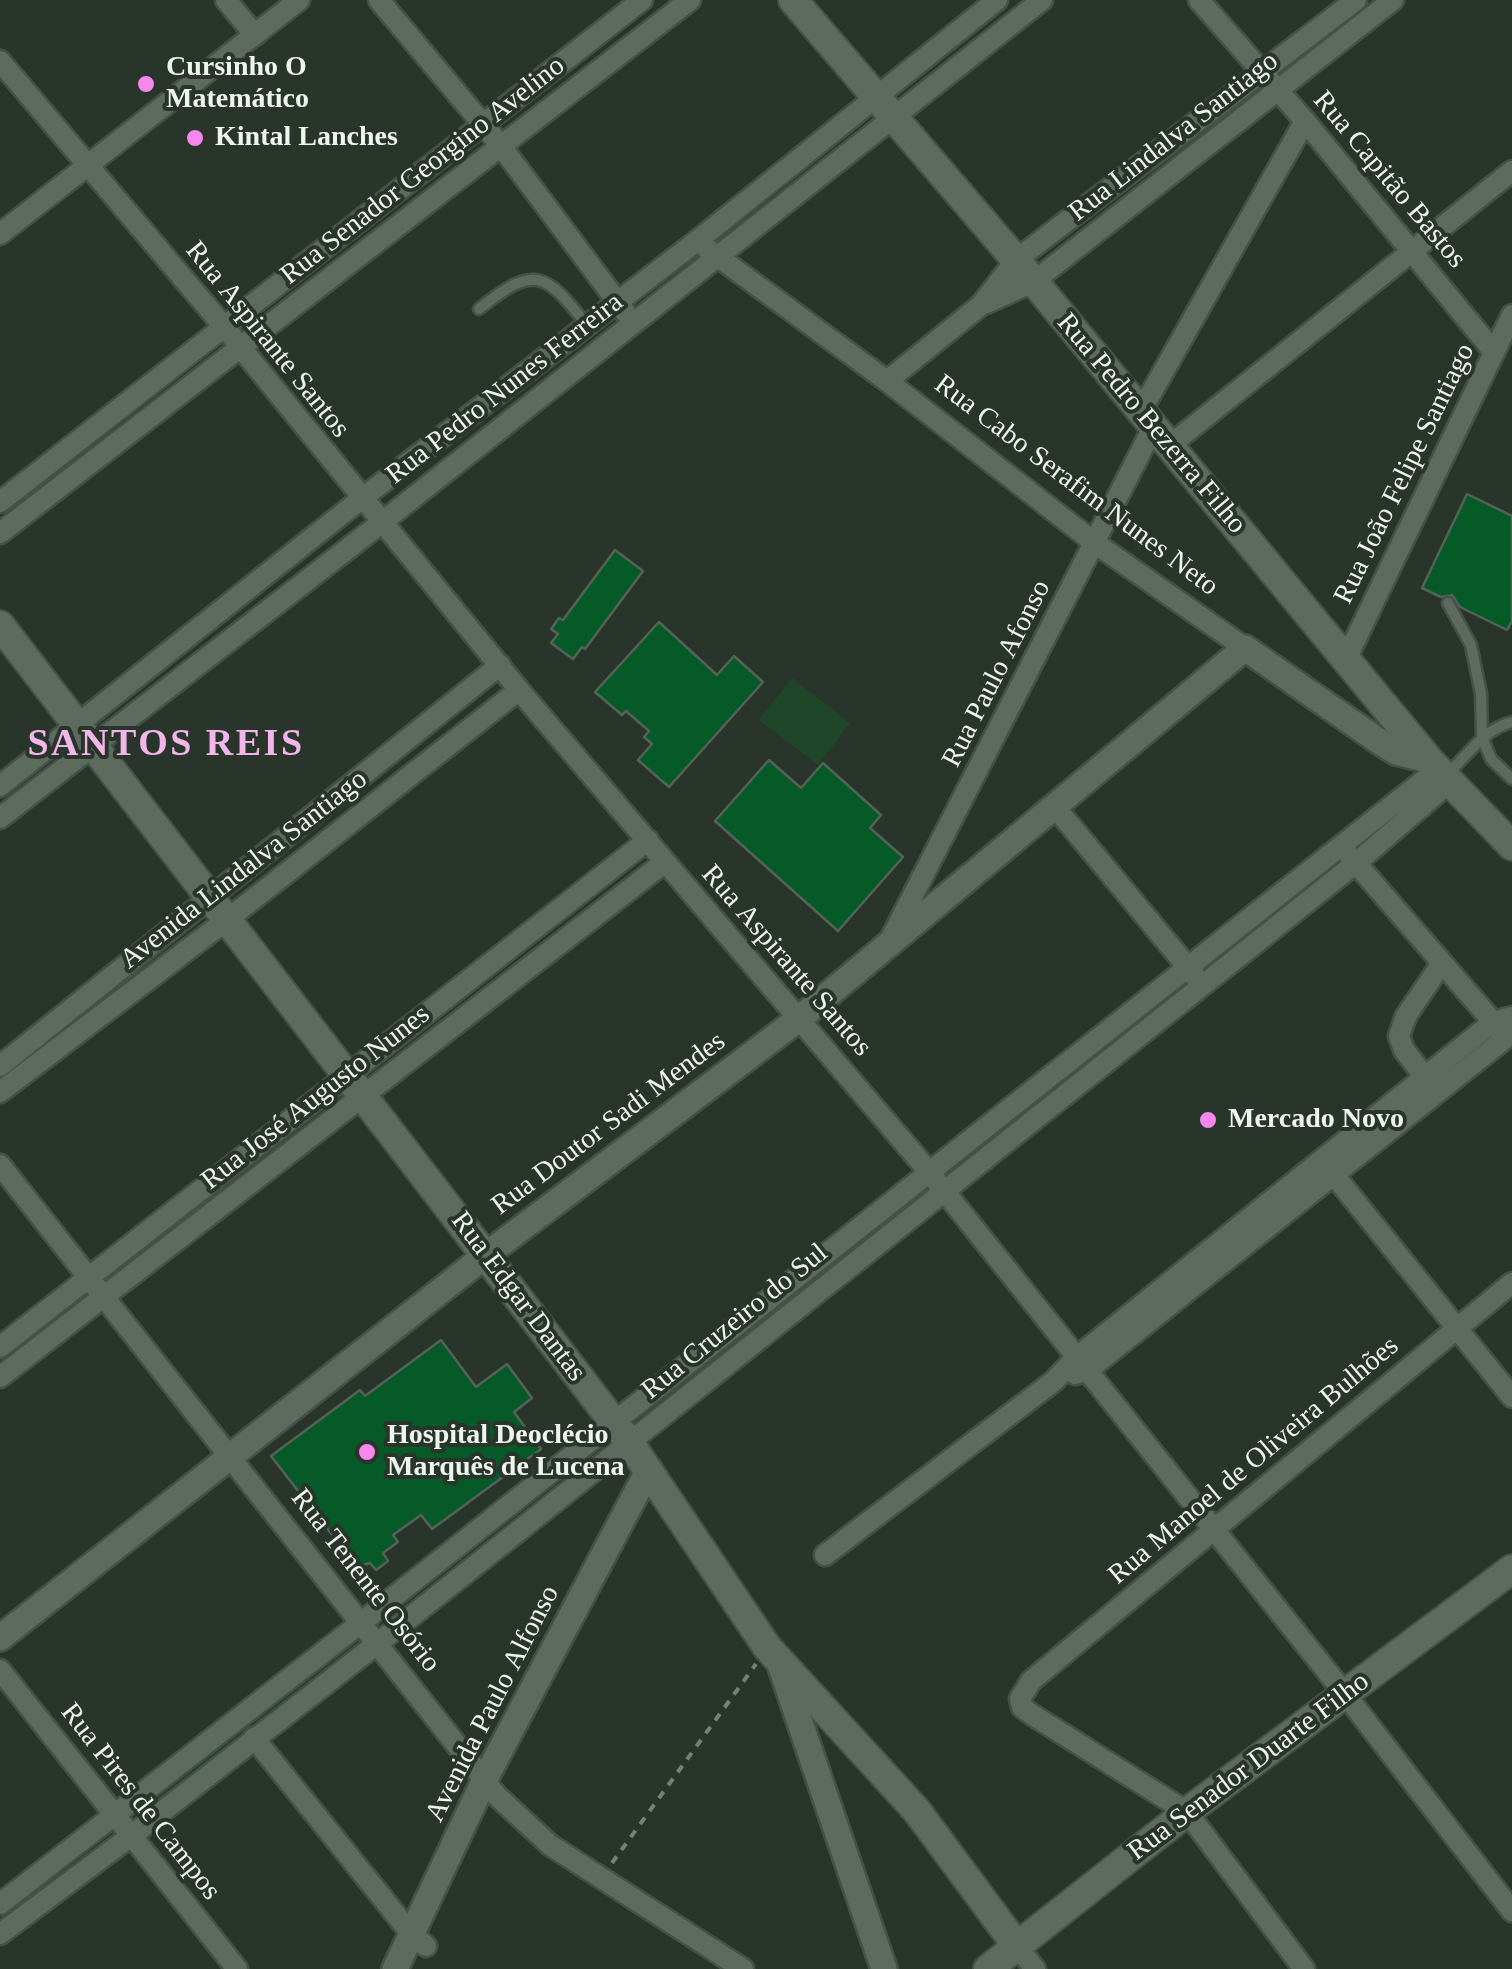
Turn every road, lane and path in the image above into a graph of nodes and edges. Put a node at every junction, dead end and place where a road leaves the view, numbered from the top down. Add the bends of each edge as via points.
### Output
1 (226, 0) edge
2 (300, 0) edge
3 (379, 0) edge
4 (642, 0) edge
5 (690, 0) edge
6 (793, 0) edge
7 (996, 0) edge
8 (1042, 0) edge
9 (1199, 0) edge
10 (1356, 0) edge
11 (1393, 0) edge
12 (1337, 9) edge
13 (966, 25) junction
14 (254, 35) junction
15 (983, 47) junction
16 (0, 61) edge
17 (1263, 74) junction
18 (1279, 91) junction
19 (884, 107) junction
20 (1305, 121) junction
21 (482, 124) junction
22 (501, 146) junction
23 (85, 166) junction
24 (1512, 172) edge
25 (0, 234) edge
26 (697, 240) junction
27 (1413, 251) junction
28 (716, 256) junction
29 (1024, 271) junction
30 (617, 302) junction
31 (479, 309) dead end
32 (1512, 315) edge
33 (633, 322) junction
34 (587, 325) junction
35 (226, 328) junction
36 (240, 347) junction
37 (1494, 352) junction
38 (887, 381) junction
39 (1154, 429) junction
40 (362, 498) junction
41 (0, 502) edge
42 (381, 523) junction
43 (0, 533) edge
44 (1095, 543) junction
45 (1448, 603) dead end
46 (0, 625) edge
47 (1244, 648) junction
48 (1346, 657) junction
49 (500, 664) junction
50 (519, 690) junction
51 (1512, 722) edge
52 (86, 736) junction
53 (1482, 737) junction
54 (1441, 771) junction
55 (1512, 780) edge
56 (0, 786) edge
57 (1055, 807) junction
58 (0, 818) edge
59 (648, 840) junction
60 (1341, 846) junction
61 (1512, 846) edge
62 (665, 862) junction
63 (1356, 864) junction
64 (220, 909) junction
65 (888, 944) junction
66 (1442, 963) junction
67 (1188, 966) junction
68 (1202, 986) junction
69 (800, 1018) junction
70 (1506, 1026) edge
71 (0, 1066) edge
72 (1425, 1077) junction
73 (355, 1086) junction
74 (0, 1092) edge
75 (0, 1164) edge
76 (1328, 1167) junction
77 (930, 1173) junction
78 (944, 1191) junction
79 (866, 1222) junction
80 (882, 1240) junction
81 (486, 1255) junction
82 (90, 1278) junction
83 (1512, 1283) edge
84 (104, 1297) junction
85 (733, 1327) junction
86 (1458, 1327) junction
87 (749, 1346) junction
88 (0, 1347) edge
89 (1082, 1363) junction
90 (0, 1377) edge
91 (1512, 1397) edge
92 (621, 1432) junction
93 (233, 1456) junction
94 (654, 1477) junction
95 (1214, 1529) junction
96 (826, 1555) dead end
97 (1510, 1574) edge
98 (362, 1622) junction
99 (0, 1638) edge
100 (378, 1643) junction
101 (774, 1656) junction
102 (0, 1670) edge
103 (1345, 1694) junction
104 (254, 1738) junction
105 (491, 1787) junction
106 (1186, 1812) junction
107 (114, 1814) junction
108 (131, 1836) junction
109 (600, 1878) junction
110 (0, 1904) edge
111 (1512, 1911) edge
112 (0, 1934) edge
113 (420, 1941) junction
114 (1016, 1945) junction
115 (236, 1969) edge
116 (395, 1969) edge
117 (413, 1969) edge
118 (743, 1969) edge
119 (884, 1969) edge
120 (988, 1969) edge
121 (1035, 1969) edge
122 (1304, 1969) edge

1 - 14 street
2 - 14 street
3 - 21 street
4 - 21 street, Rua Senador Georgino Avelino
5 - 22 street, Rua Senador Georgino Avelino
6 - 19 main road, Rua Pedro Bezerra Filho
7 - 13 street, Rua Pedro Nunes Ferreira
8 - 15 street, Rua Pedro Nunes Ferreira
9 - 17 street, Rua Capitão Bastos
10 - 12 street, Rua Lindalva Santiago
11 - 18 street, Rua Lindalva Santiago
12 - 17 street, Rua Lindalva Santiago
13 - 15 street
13 - 19 street, Rua Pedro Nunes Ferreira
14 - 23 street
15 - 19 street, Rua Pedro Nunes Ferreira
16 - 23 street, Rua Aspirante Santos
17 - 18 street, Rua Capitão Bastos
17 - 29 street, Rua Lindalva Santiago
18 - 20 street, Rua Capitão Bastos
18 - 29 street, Rua Lindalva Santiago
19 - 26 street, Rua Pedro Nunes Ferreira
19 - 28 street, Rua Pedro Nunes Ferreira
19 - 29 main road, Rua Pedro Bezerra Filho
20 - 27 street, Rua Capitão Bastos
20 - 39 street
21 - 22 street
21 - 35 street, Rua Senador Georgino Avelino
22 - 30 street
22 - 36 street, Rua Senador Georgino Avelino
23 - 25 street
23 - 35 street, Rua Aspirante Santos
24 - 27 street, Rua Paulo Afonso
26 - 28 street, Rua Cabo Serafim Nunes Neto
26 - 30 street, Rua Pedro Nunes Ferreira
27 - 37 street, Rua Capitão Bastos
27 - 39 street, Rua Paulo Afonso
28 - 33 street, Rua Pedro Nunes Ferreira
28 - 38 street, Rua Cabo Serafim Nunes Neto
29 - 38 street, Rua Lindalva Santiago
29 - 39 main road, Rua Pedro Bezerra Filho
30 - 33 street
30 - 34 street, Rua Pedro Nunes Ferreira
31 - 34 lane via 516,283 538,280 559,290
32 - 37 street, Rua João Felipe Santiago
33 - 42 street, Rua Pedro Nunes Ferreira
34 - 40 street, Rua Pedro Nunes Ferreira
35 - 36 street, Rua Aspirante Santos
35 - 41 street, Rua Senador Georgino Avelino
36 - 40 street, Rua Aspirante Santos
36 - 43 street, Rua Senador Georgino Avelino
37 - 48 street, Rua João Felipe Santiago
38 - 44 street, Rua Cabo Serafim Nunes Neto
39 - 44 street, Rua Paulo Afonso
39 - 48 main road, Rua Pedro Bezerra Filho
40 - 42 street, Rua Aspirante Santos
40 - 52 street, Rua Pedro Nunes Ferreira
42 - 49 street, Rua Aspirante Santos
42 - 52 street, Rua Pedro Nunes Ferreira
44 - 47 street, Rua Cabo Serafim Nunes Neto
44 - 65 street, Rua Paulo Afonso
45 - 53 lane via 1471,645 1482,694
46 - 52 main road, Rua Edgar Dantas
47 - 54 street, Rua Cabo Serafim Nunes Neto via 1396,752
47 - 57 street, Rua Doutor Sadi Mendes
48 - 54 main road, Rua Pedro Bezerra Filho
49 - 50 street, Rua Aspirante Santos
49 - 64 street, Avenida Lindalva Santiago
50 - 59 street, Rua Aspirante Santos
50 - 64 street, Avenida Lindalva Santiago
51 - 53 lane
52 - 56 street, Rua Pedro Nunes Ferreira
52 - 58 street, Rua Pedro Nunes Ferreira
52 - 64 main road, Rua Edgar Dantas
53 - 54 lane
53 - 55 lane via 1491,760
54 - 60 street, Rua Cruzeiro do Sul
54 - 61 main road, Rua Pedro Bezerra Filho
54 - 63 street, Rua Cruzeiro do Sul
57 - 65 street, Rua Doutor Sadi Mendes
57 - 67 street
59 - 62 street, Rua Aspirante Santos
59 - 73 street, Rua José Augusto Nunes
60 - 63 street
60 - 67 street, Rua Cruzeiro do Sul
62 - 69 street, Rua Aspirante Santos
62 - 73 street, Rua José Augusto Nunes
63 - 66 street
63 - 68 street, Rua Cruzeiro do Sul
64 - 71 street, Avenida Lindalva Santiago
64 - 73 main road, Rua Edgar Dantas
64 - 74 street, Avenida Lindalva Santiago
65 - 69 street, Rua Doutor Sadi Mendes
66 - 70 street
66 - 72 street via 1399,1036
67 - 68 street
67 - 77 street, Rua Cruzeiro do Sul
68 - 78 street, Rua Cruzeiro do Sul
69 - 77 street, Rua Aspirante Santos
69 - 81 street, Rua Doutor Sadi Mendes
70 - 72 street
70 - 76 street
72 - 76 street
73 - 81 main road, Rua Edgar Dantas
73 - 82 street, Rua José Augusto Nunes
73 - 84 street, Rua José Augusto Nunes
75 - 82 street, Rua Tenente Osório
76 - 86 street
76 - 89 street
77 - 78 street, Rua Aspirante Santos
77 - 79 street, Rua Cruzeiro do Sul
78 - 80 street, Rua Cruzeiro do Sul
78 - 89 street, Rua Aspirante Santos
79 - 80 street
79 - 85 street, Rua Cruzeiro do Sul
80 - 87 street, Rua Cruzeiro do Sul
81 - 92 main road, Rua Edgar Dantas
81 - 93 street, Rua Doutor Sadi Mendes
82 - 84 street, Rua Tenente Osório
82 - 88 street, Rua José Augusto Nunes
83 - 86 street, Rua Manoel de Oliveira Bulhões
84 - 90 street, Rua José Augusto Nunes
84 - 93 street, Rua Tenente Osório
85 - 87 street
85 - 92 street, Rua Cruzeiro do Sul
86 - 91 street
86 - 95 street, Rua Manoel de Oliveira Bulhões
87 - 92 street, Rua Cruzeiro do Sul
89 - 95 street, Rua Aspirante Santos
89 - 96 street
92 - 94 main road, Rua Edgar Dantas
92 - 98 street, Rua Cruzeiro do Sul
92 - 100 street, Rua Cruzeiro do Sul
93 - 98 street, Rua Tenente Osório
93 - 99 street, Rua Doutor Sadi Mendes
94 - 101 main road, Rua Edgar Dantas
94 - 105 street, Avenida Paulo Alfonso
95 - 103 street, Rua Aspirante Santos
95 - 106 street, Rua Manoel de Oliveira Bulhões via 1030,1681 1020,1699 1022,1707
97 - 103 main road, Rua Senador Duarte Filho
98 - 100 street, Rua Tenente Osório
98 - 107 street, Rua Cruzeiro do Sul
100 - 104 street, Rua Cruzeiro do Sul
100 - 105 street, Rua Tenente Osório
101 - 109 path via 727,1707
101 - 114 main road, Rua Edgar Dantas via 916,1811
101 - 119 street
102 - 107 street, Rua Pires de Campos
103 - 106 main road, Rua Senador Duarte Filho
103 - 111 street, Rua Aspirante Santos
104 - 108 street, Rua Cruzeiro do Sul
104 - 113 street
105 - 109 street, Rua Tenente Osório via 550,1844
105 - 113 street, Avenida Paulo Alfonso
106 - 114 main road, Rua Senador Duarte Filho
106 - 122 street
107 - 108 street, Rua Pires de Campos
107 - 110 street, Rua Cruzeiro do Sul
108 - 112 street, Rua Cruzeiro do Sul
108 - 115 street, Rua Pires de Campos
109 - 118 street, Rua Tenente Osório
113 - 116 street, Avenida Paulo Alfonso
113 - 117 street, Avenida Paulo Alfonso
114 - 120 main road, Rua Senador Duarte Filho
114 - 121 street, Rua Edgar Dantas

